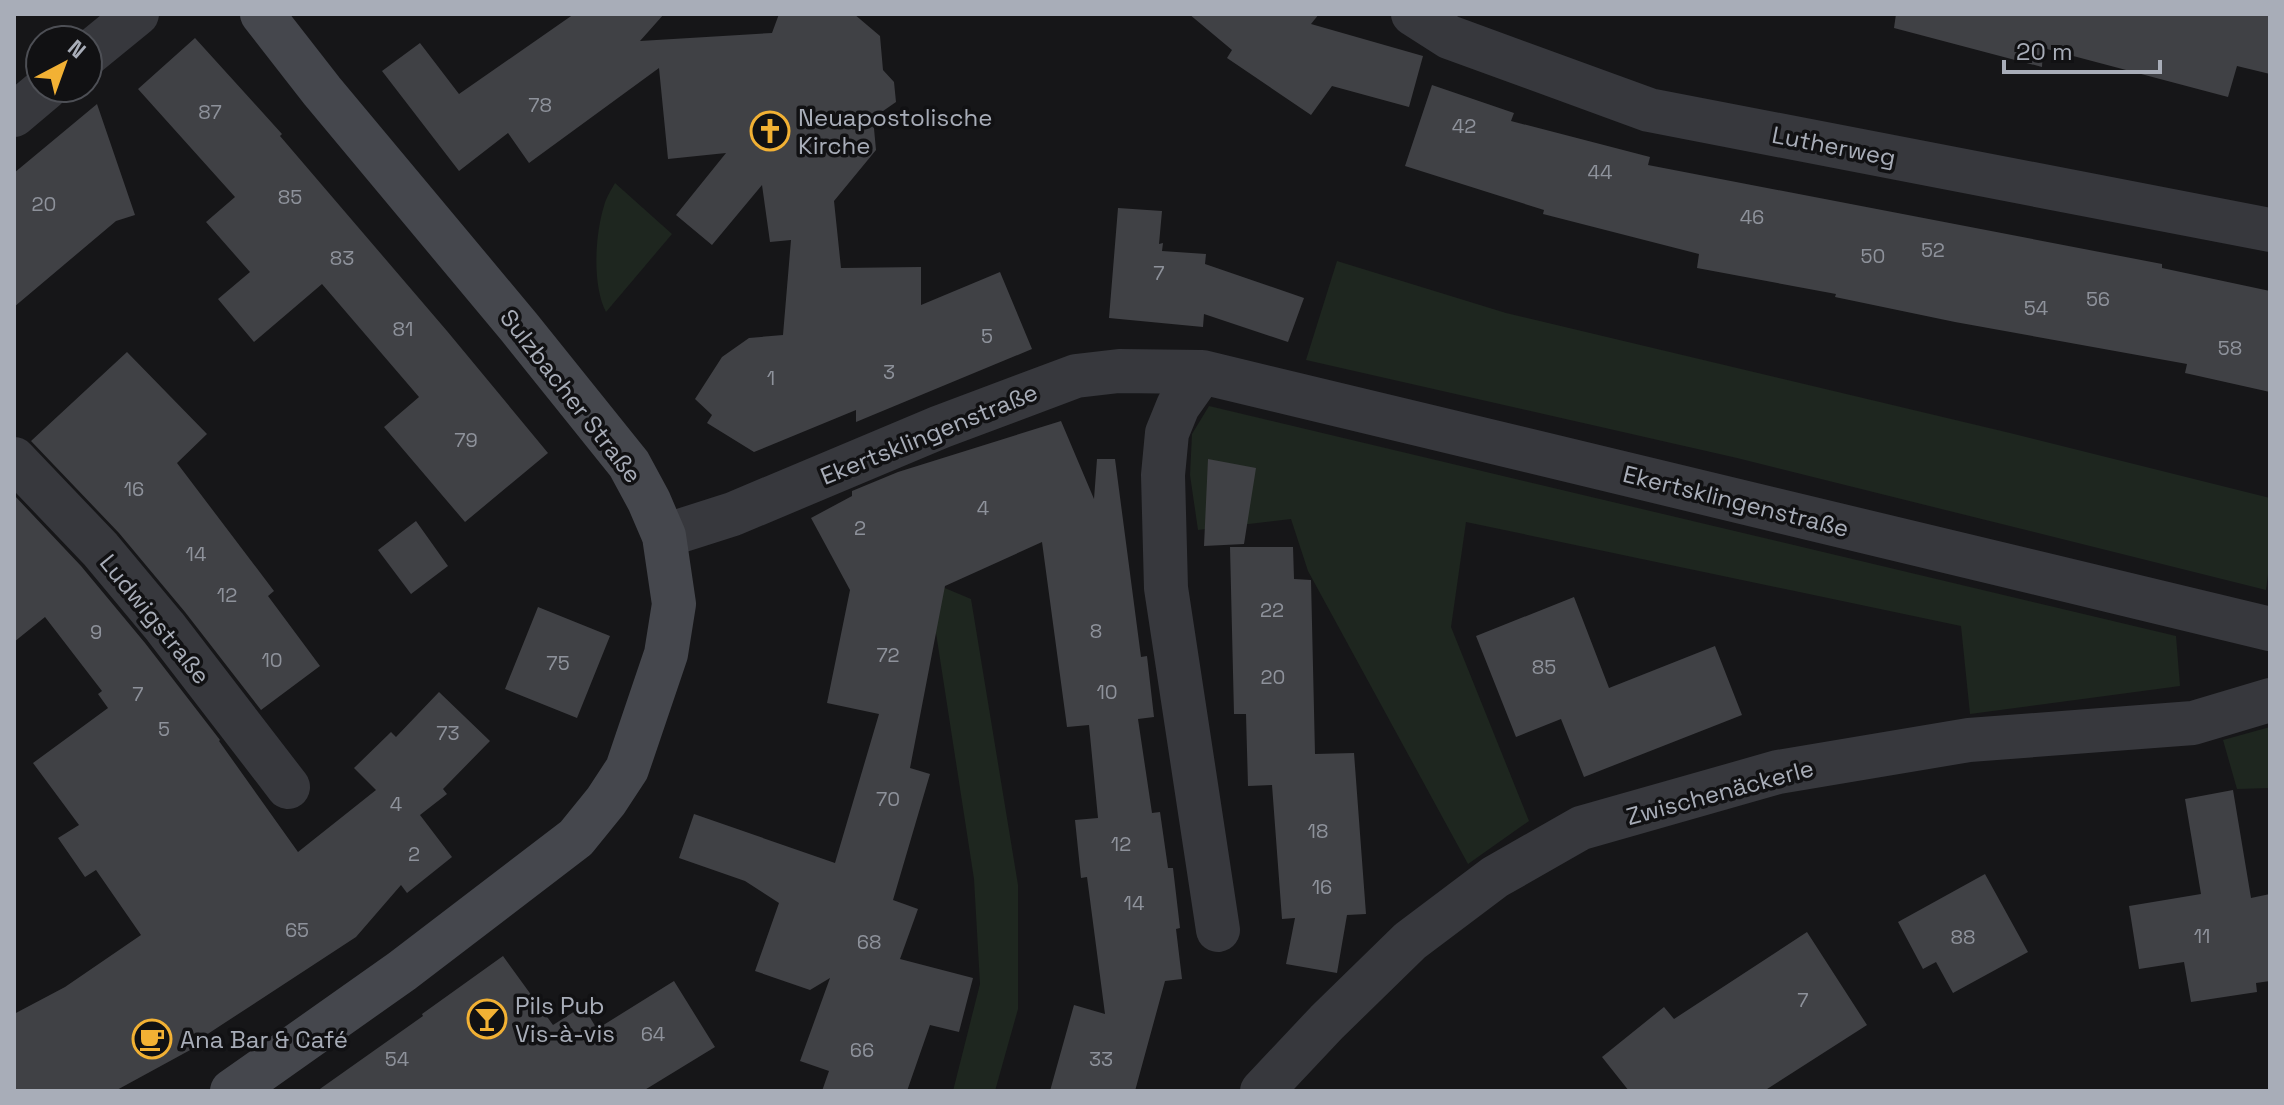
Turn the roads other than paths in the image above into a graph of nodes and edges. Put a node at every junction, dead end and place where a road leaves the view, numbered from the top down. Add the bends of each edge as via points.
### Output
1 (137, 14) edge
2 (262, 14) edge
3 (1413, 14) edge
4 (104, 41) edge
5 (2270, 230) edge
6 (1202, 372) junction
7 (14, 459) edge
8 (664, 536) junction
9 (2270, 629) edge
10 (2270, 700) edge
11 (288, 787) dead end
12 (1218, 930) dead end
13 (1262, 1090) edge
14 (232, 1091) edge

1 - 4 street
2 - 8 street, Sulzbacher Straße via 629,464
3 - 5 street, Lutherweg via 1449,37 1649,110
6 - 8 street, Ekertsklingenstraße via 1076,376 733,514
6 - 9 street, Ekertsklingenstraße
6 - 12 street via 1167,433 1163,489 1166,588
7 - 11 street, Ludwigstraße via 100,549
8 - 14 street, Sulzbacher Straße via 674,604 666,654 627,769 606,801 576,838 402,971
10 - 13 street, Zwischenäckerle via 2193,723 1969,740 1778,772 1581,828 1495,877 1410,941

